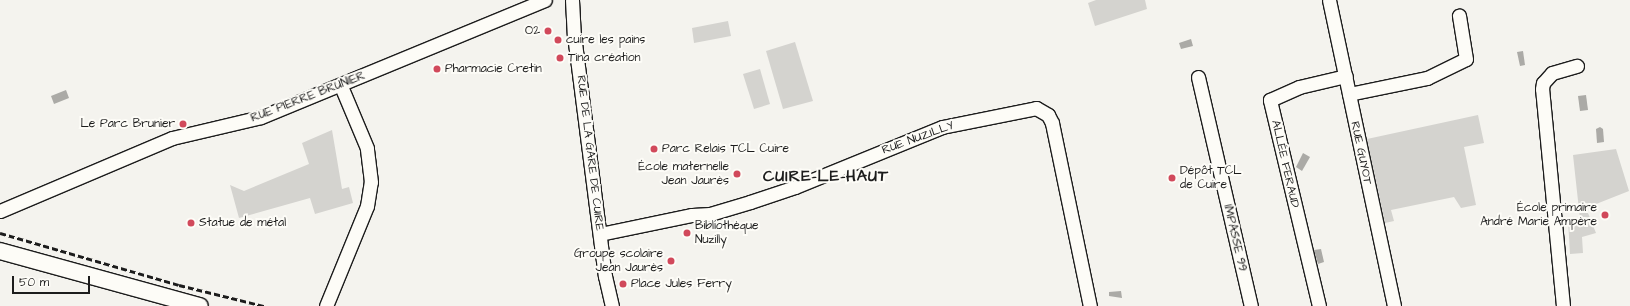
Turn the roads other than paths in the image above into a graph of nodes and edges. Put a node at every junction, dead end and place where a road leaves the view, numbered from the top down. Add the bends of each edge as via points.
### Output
1 (545, 0) edge
2 (572, 0) edge
3 (1329, 0) edge
4 (1459, 16) dead end
5 (1576, 66) dead end
6 (1346, 76) junction
7 (1198, 77) dead end
8 (341, 86) junction
9 (1349, 94) junction
10 (0, 210) edge
11 (600, 234) junction
12 (0, 251) edge
13 (200, 306) edge
14 (326, 306) edge
15 (612, 306) edge
16 (1090, 306) edge
17 (1251, 306) edge
18 (1319, 306) edge
19 (1394, 306) edge
20 (1563, 306) edge

1 - 8 street, RUE PIERRE BRUNIER
2 - 11 street, RUE DE LA GARE DE CUIRE via 574,35
3 - 6 street, RUE GUYOT
4 - 9 street via 1466,59 1427,78
5 - 20 street via 1552,73 1543,83 1542,89
6 - 9 street, RUE GUYOT
6 - 18 street, ALLÉE FERAUD via 1299,87 1270,100
7 - 17 street, IMPASSE 99
8 - 10 street, RUE PIERRE BRUNIER via 261,117 172,138
8 - 14 street via 367,148 371,182 364,212
9 - 19 street, RUE GUYOT
11 - 15 street, RUE DE LA GARE DE CUIRE
11 - 16 street, RUE NUZILLY via 692,215 710,214 791,189 942,127 1036,108 1048,115 1052,123
12 - 13 main road

